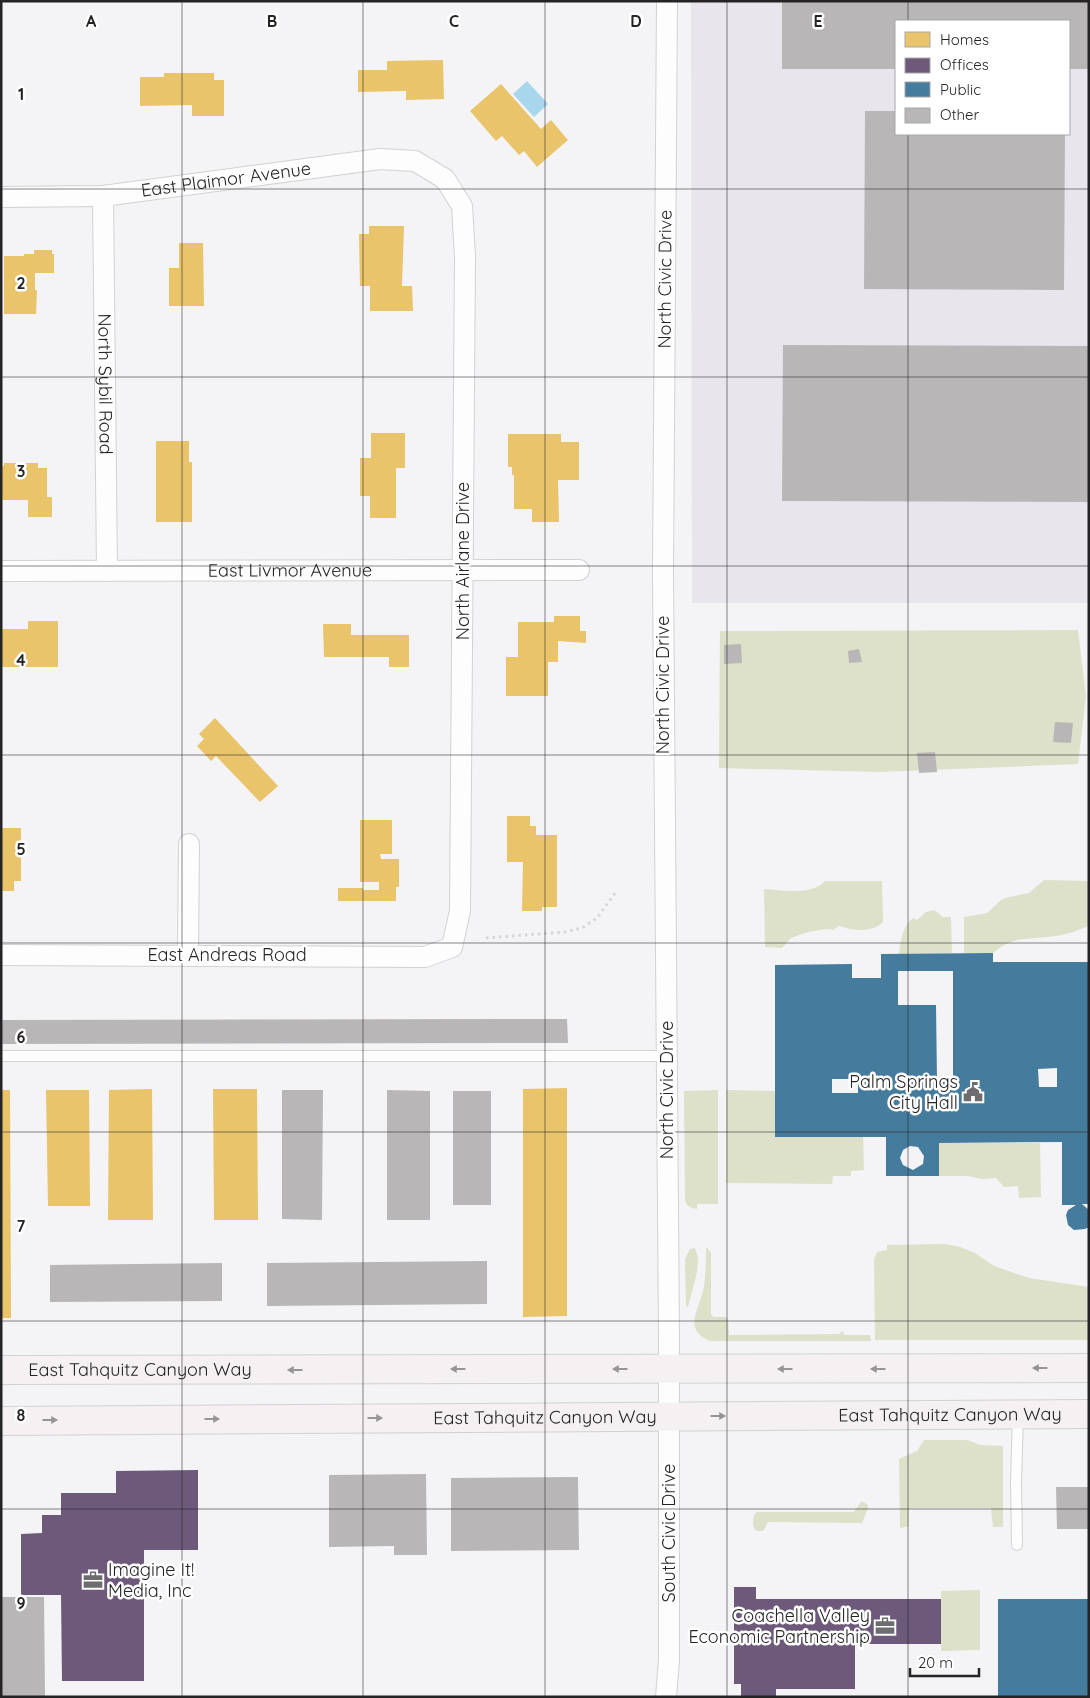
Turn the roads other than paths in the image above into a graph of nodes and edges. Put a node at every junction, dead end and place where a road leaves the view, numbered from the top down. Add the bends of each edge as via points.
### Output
1 (667, 1) edge
2 (445, 179) joint
3 (103, 196) junction
4 (1, 197) edge
5 (579, 570) dead end
6 (1, 571) edge
7 (107, 571) junction
8 (463, 571) junction
9 (190, 844) dead end
10 (452, 947) joint
11 (1, 954) edge
12 (188, 955) junction
13 (1, 1056) edge
14 (667, 1056) junction
15 (1089, 1368) edge
16 (669, 1369) junction
17 (1, 1370) edge
18 (1018, 1414) junction
19 (1089, 1414) edge
20 (669, 1416) junction
21 (1, 1421) edge
22 (1017, 1545) dead end
23 (666, 1697) edge

1 - 14 street, North Civic Drive via 662,571
2 - 3 street, East Plaimor Avenue via 415,161 380,159
2 - 8 street, North Airlane Drive via 462,206 465,257
3 - 4 street, East Plaimor Avenue
3 - 7 street, North Sybil Road
5 - 8 street, East Livmor Avenue
6 - 7 street, East Livmor Avenue
7 - 8 street, East Livmor Avenue
8 - 10 street, North Airlane Drive via 460,911
9 - 12 street
10 - 12 street, East Andreas Road via 425,957
11 - 12 street, East Andreas Road
13 - 14 lane
14 - 16 street, North Civic Drive
15 -> 16 main road, East Tahquitz Canyon Way
16 -> 17 main road, East Tahquitz Canyon Way
16 - 20 street, South Civic Drive
18 - 19 main road, East Tahquitz Canyon Way
20 -> 18 main road, East Tahquitz Canyon Way
18 - 22 lane
21 -> 20 main road, East Tahquitz Canyon Way
20 - 23 street, South Civic Drive via 669,1660

